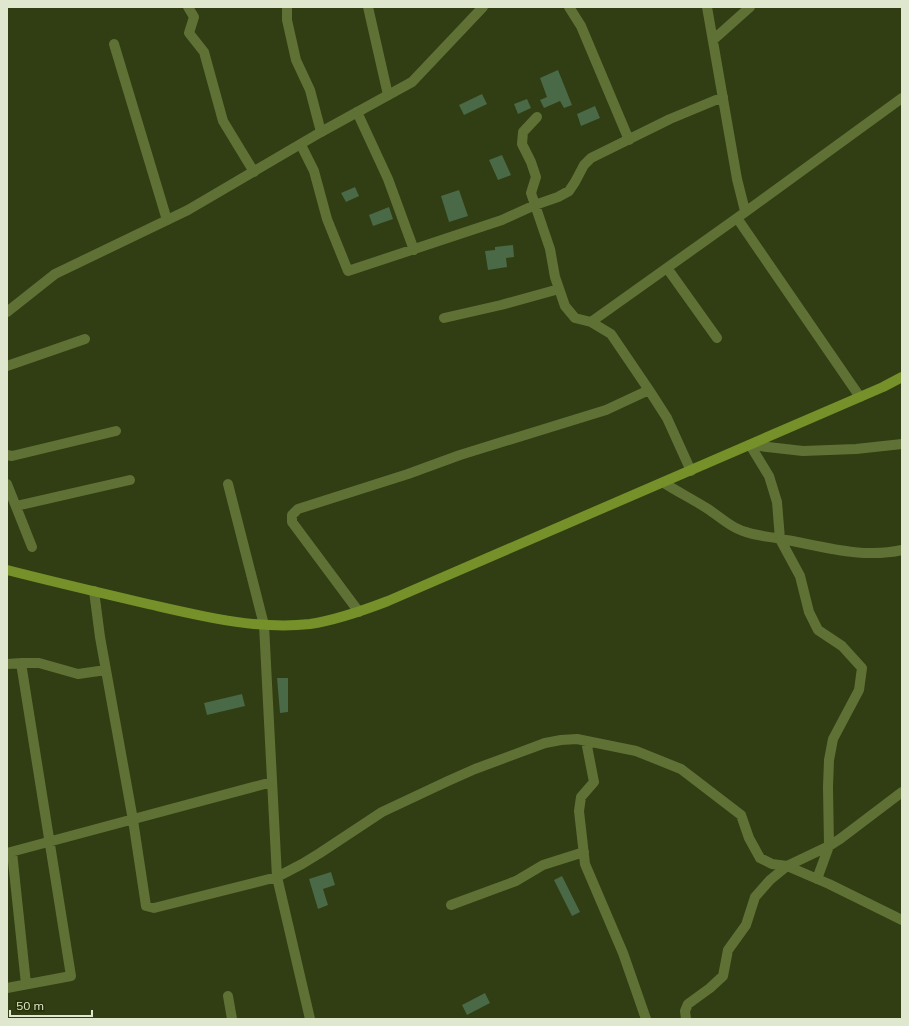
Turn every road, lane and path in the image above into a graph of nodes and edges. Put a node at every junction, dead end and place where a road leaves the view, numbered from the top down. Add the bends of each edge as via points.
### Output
1 (188, 7) edge
2 (287, 7) edge
3 (368, 7) edge
4 (483, 7) edge
5 (569, 7) edge
6 (707, 7) edge
7 (750, 7) edge
8 (712, 40) junction
9 (114, 44) dead end
10 (388, 95) junction
11 (723, 97) junction
12 (902, 98) edge
13 (357, 112) junction
14 (537, 117) dead end
15 (321, 132) junction
16 (629, 140) junction
17 (301, 145) junction
18 (254, 172) junction
19 (535, 205) junction
20 (745, 211) junction
21 (737, 218) junction
22 (167, 220) junction
23 (414, 250) junction
24 (667, 268) junction
25 (559, 289) junction
26 (7, 312) edge
27 (444, 318) dead end
28 (591, 322) junction
29 (717, 338) dead end
30 (85, 339) dead end
31 (7, 366) edge
32 (902, 377) edge
33 (650, 390) junction
34 (860, 397) junction
35 (116, 432) dead end
36 (902, 444) edge
37 (750, 445) junction
38 (7, 455) edge
39 (691, 471) junction
40 (130, 480) dead end
41 (664, 483) junction
42 (7, 484) edge
43 (228, 484) dead end
44 (16, 506) junction
45 (780, 538) junction
46 (32, 547) dead end
47 (902, 550) edge
48 (7, 570) edge
49 (94, 591) junction
50 (359, 612) junction
51 (264, 625) junction
52 (21, 662) junction
53 (7, 664) edge
54 (106, 670) junction
55 (586, 741) junction
56 (272, 782) junction
57 (902, 792) edge
58 (133, 820) junction
59 (49, 842) junction
60 (829, 846) junction
61 (584, 852) junction
62 (10, 853) edge
63 (787, 866) junction
64 (277, 876) junction
65 (817, 879) junction
66 (451, 905) dead end
67 (902, 920) edge
68 (26, 984) junction
69 (7, 988) edge
70 (228, 996) dead end
71 (232, 1019) edge
72 (310, 1019) edge
73 (646, 1019) edge
74 (686, 1019) edge

1 - 18 street via 194,17 189,33 204,52 223,121
2 - 15 street via 287,20 296,60 310,90
3 - 10 street
4 - 10 street via 412,82
5 - 16 street via 581,26
6 - 8 street
7 - 8 street
8 - 11 street
9 - 22 street
10 - 13 street
11 - 16 street via 670,118
11 - 20 street
12 - 20 street
13 - 15 street
13 - 23 street via 388,179
14 - 19 street via 523,132 522,144 536,177 530,193
15 - 17 street
16 - 19 street via 591,158 569,191 558,198
17 - 18 street
17 - 23 street via 314,171 327,219 348,271
18 - 22 street
19 - 23 street via 502,220
19 - 25 street via 550,249
20 - 21 street
21 - 24 street
21 - 34 street
22 - 26 street via 55,274
24 - 28 street
24 - 29 street
25 - 27 street
25 - 28 street via 565,306 575,318
28 - 33 street via 611,334
30 - 31 street
32 - 34 main road
33 - 39 street via 667,418
33 - 50 street via 606,410 298,509 292,514 292,522
34 - 37 main road
35 - 38 street via 12,456
36 - 37 street via 856,450 803,451
37 - 39 main road
37 - 45 street via 769,476 777,502
39 - 41 main road
40 - 44 street
41 - 45 street via 734,528
41 - 50 main road
42 - 44 street
43 - 51 street
44 - 46 street
45 - 47 street via 862,554
45 - 60 street via 800,576 808,612 818,630 842,646 862,668 859,690 833,739 830,753
48 - 49 main road
49 - 51 main road via 194,614
49 - 54 street
50 - 51 main road via 310,624
51 - 56 street
52 - 53 street
52 - 54 street via 39,663 78,674
52 - 59 street
54 - 58 street
55 - 61 street via 594,782 581,797 579,812
55 - 63 street via 636,751 680,769 741,815 760,858 772,864
55 - 64 street via 577,739 545,743 455,778 382,812 320,854
56 - 58 street
56 - 64 street
57 - 60 street
58 - 59 street
58 - 64 street via 146,906 154,908
59 - 62 street
59 - 68 street via 71,976
60 - 63 street
60 - 65 street
61 - 66 street via 543,865 516,881
61 - 73 street via 585,864
62 - 68 street
63 - 65 street
63 - 74 street via 755,896 746,924 728,950 723,976 688,1004 685,1011
64 - 72 street
65 - 67 street
68 - 69 street
70 - 71 street

